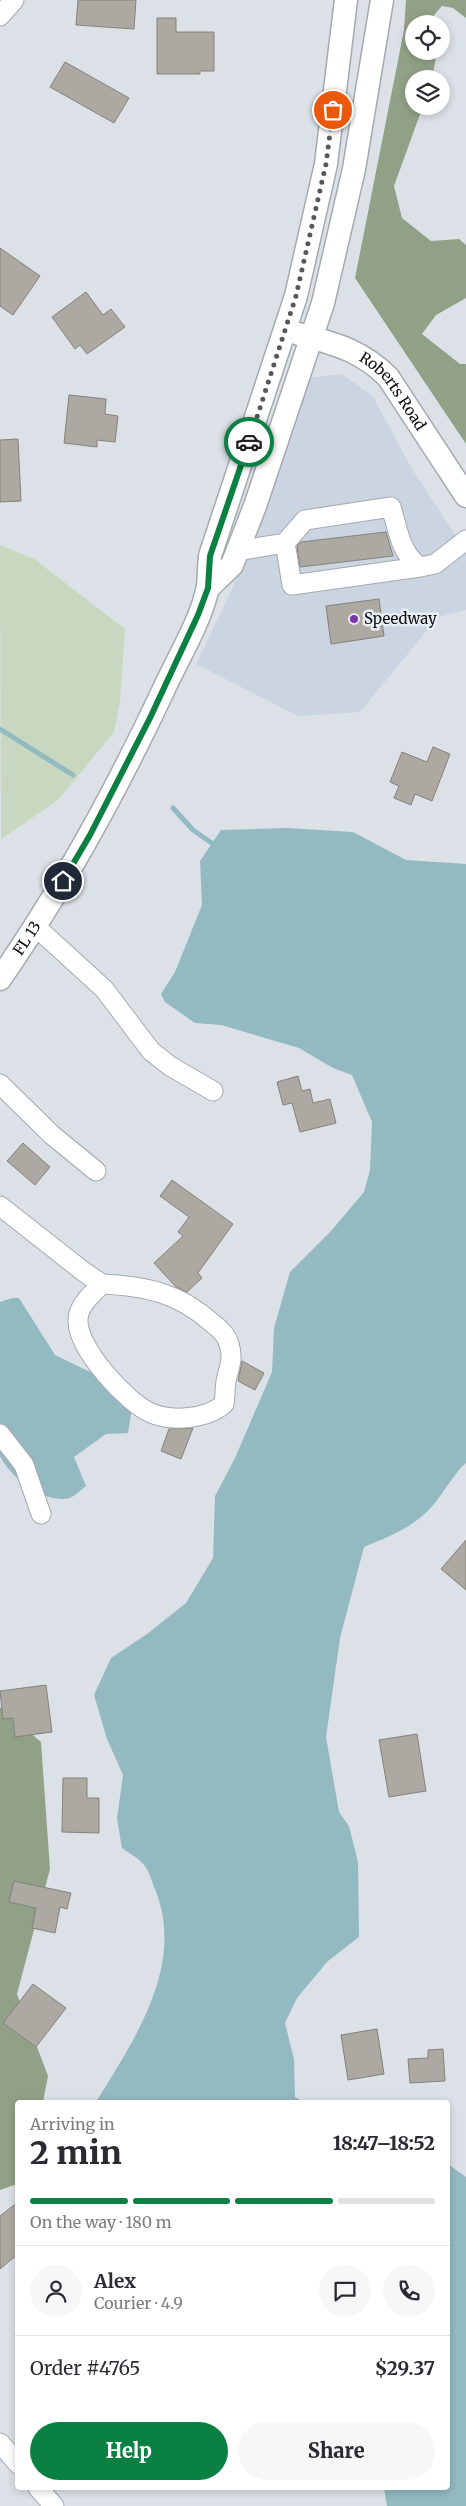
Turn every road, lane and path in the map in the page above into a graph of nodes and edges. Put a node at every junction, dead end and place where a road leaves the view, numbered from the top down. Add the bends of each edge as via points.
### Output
1 (14, 0) edge
2 (346, 0) edge
3 (382, 0) edge
4 (0, 16) edge
5 (286, 330) junction
6 (312, 338) junction
7 (466, 496) edge
8 (466, 540) edge
9 (285, 543) junction
10 (238, 551) junction
11 (420, 567) junction
12 (208, 588) junction
13 (36, 927) junction
14 (0, 979) edge
15 (0, 1084) edge
16 (213, 1091) dead end
17 (96, 1171) dead end
18 (0, 1206) edge
19 (102, 1284) junction
20 (0, 1434) edge
21 (40, 1514) dead end
22 (0, 2443) edge
23 (15, 2460) edge
24 (40, 2490) edge
25 (54, 2506) edge

1 - 4 street
2 - 5 main road via 326,164
3 - 6 main road via 354,169
5 - 6 main road, Roberts Road
5 - 12 main road via 210,556
6 - 7 main road, Roberts Road via 356,352 388,377
6 - 10 main road
8 - 11 street via 435,564
9 - 10 street
9 - 11 street via 292,585
9 - 11 street via 305,520 392,507 404,552
10 - 12 main road via 232,565
12 - 13 main road, FL 13 via 150,718 90,835
13 - 14 main road, FL 13
13 - 16 street via 104,988 150,1051
15 - 17 street via 52,1135
18 - 19 street
19 - 19 street via 129,1285 175,1297 198,1310 219,1328 229,1342 232,1364 226,1380 224,1404 216,1411 194,1416 167,1416 150,1413 128,1396 83,1343 78,1321 83,1304
20 - 21 street via 24,1465
22 - 23 street
24 - 25 street

